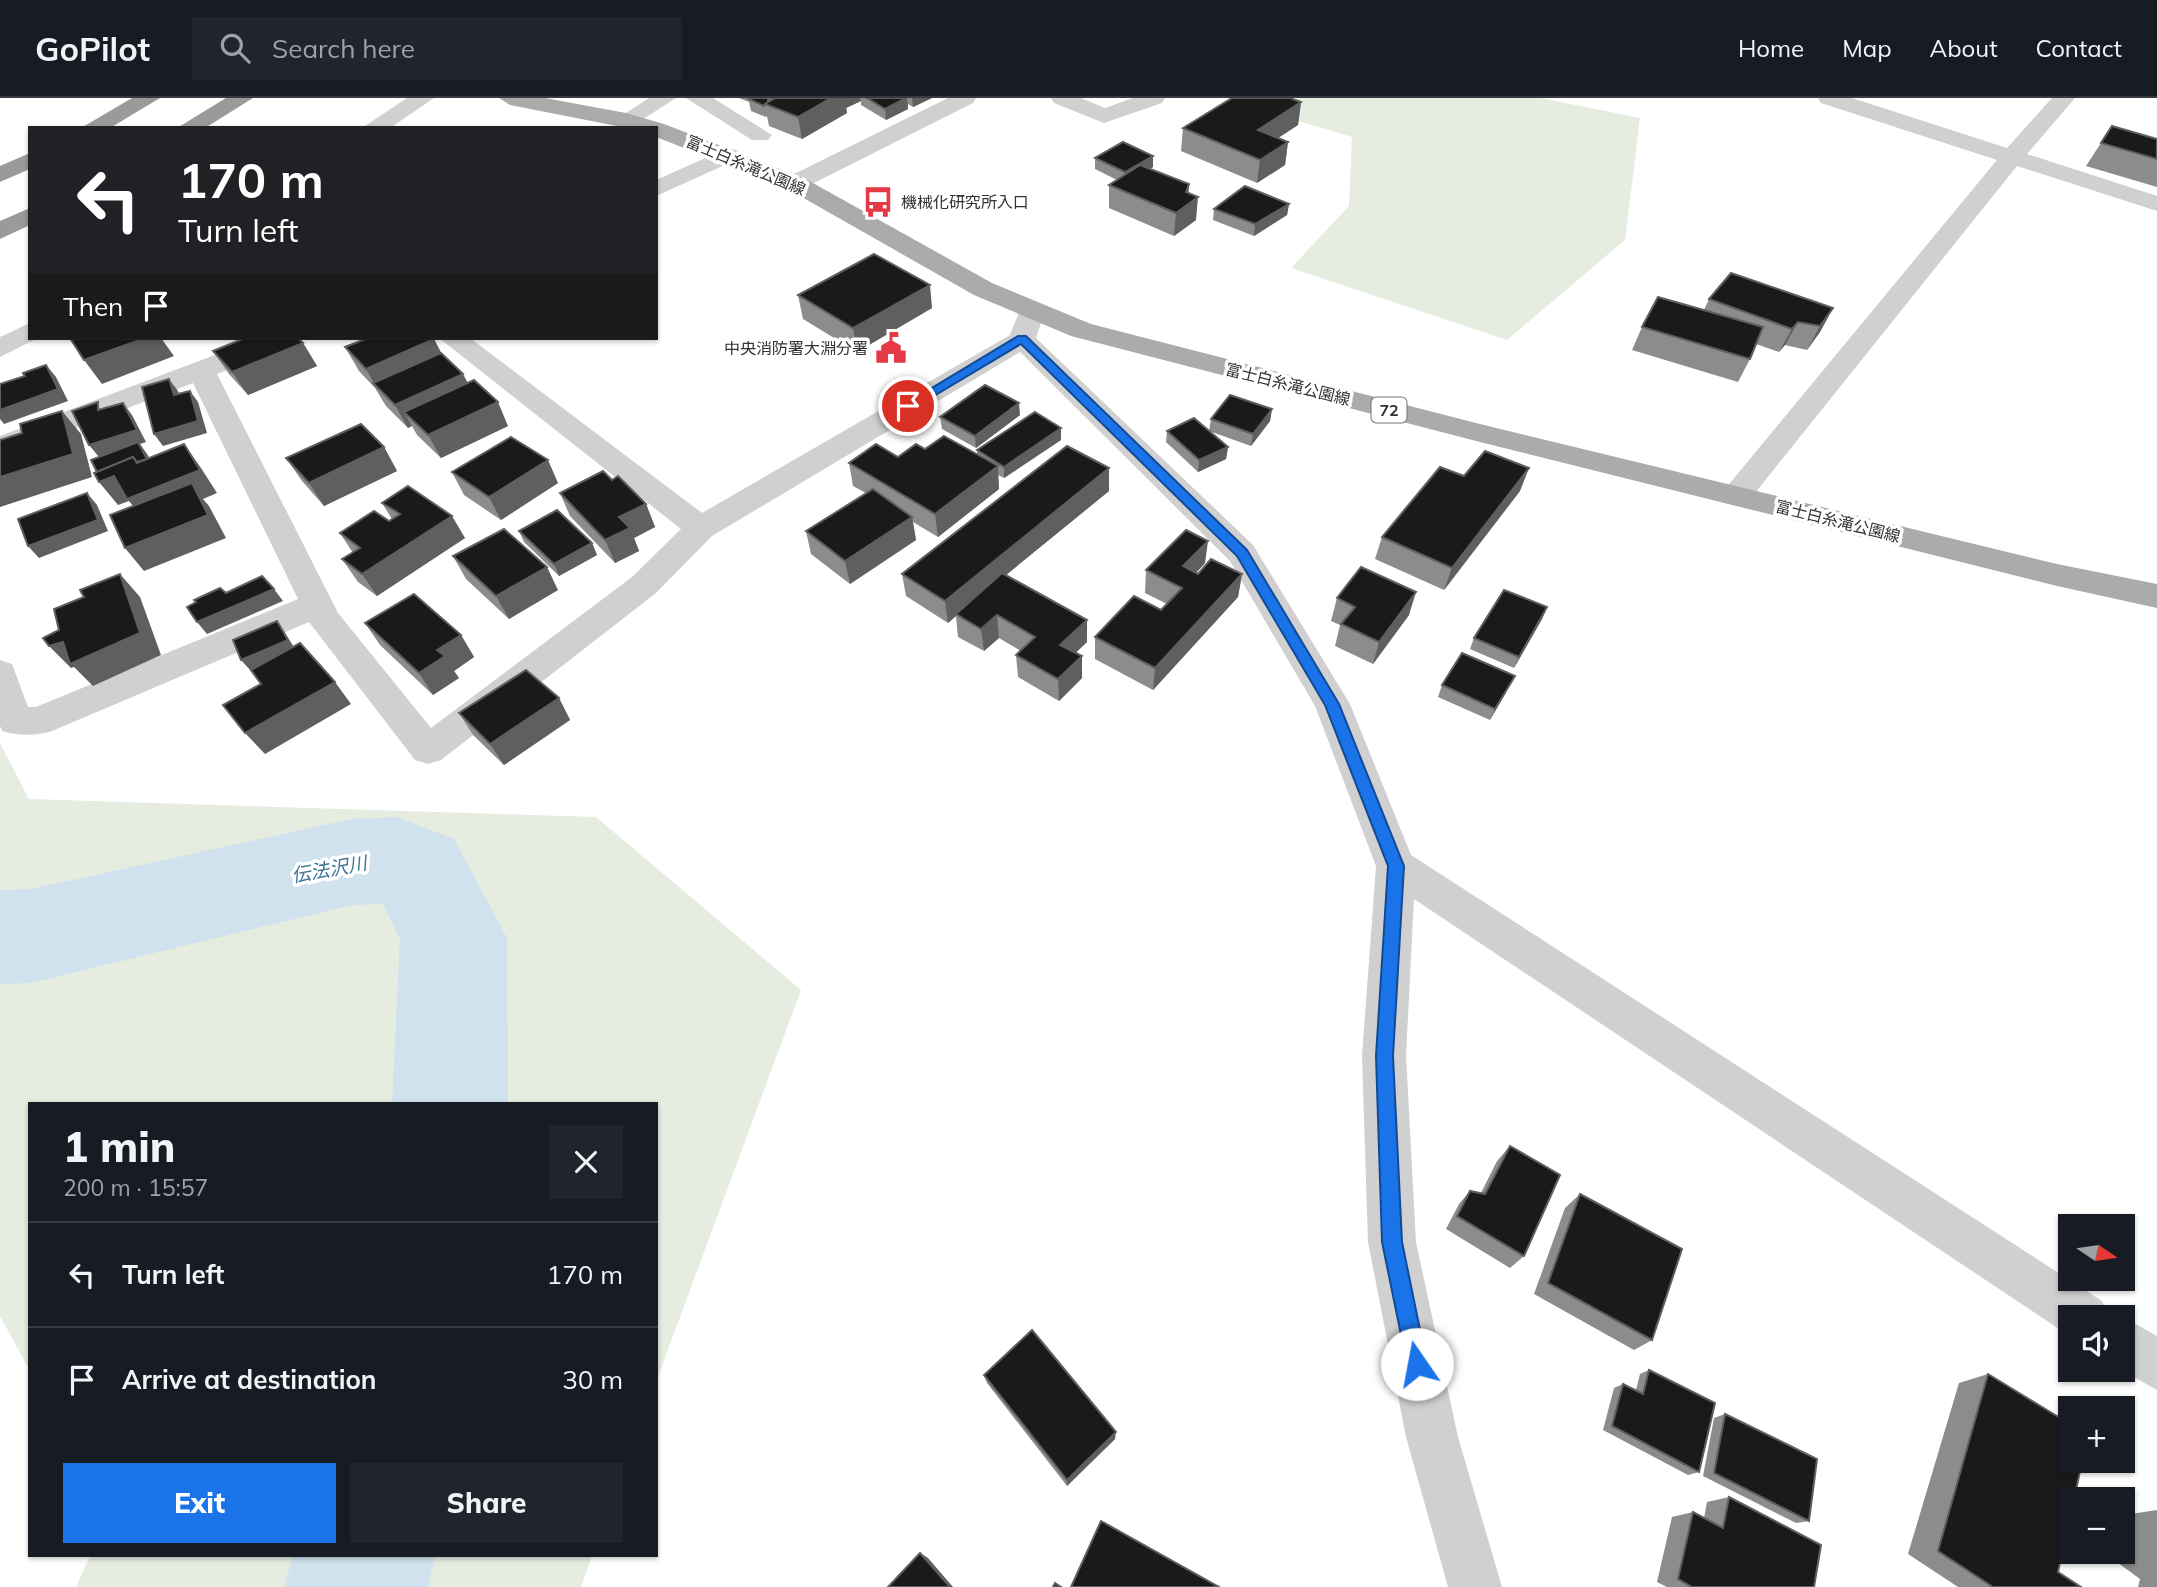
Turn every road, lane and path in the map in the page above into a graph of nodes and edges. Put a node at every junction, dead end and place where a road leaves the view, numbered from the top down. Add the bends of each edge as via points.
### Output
1 (149, 98) edge
2 (242, 98) edge
3 (423, 98) edge
4 (510, 98) edge
5 (665, 98) edge
6 (697, 98) edge
7 (965, 98) edge
8 (1062, 98) edge
9 (1154, 98) edge
10 (1829, 98) edge
11 (2064, 98) edge
12 (626, 120) junction
13 (96, 126) edge
14 (192, 126) edge
15 (376, 126) edge
16 (647, 126) edge
17 (658, 129) edge
18 (760, 135) dead end
19 (728, 155) junction
20 (2012, 157) junction
21 (28, 161) edge
22 (0, 175) edge
23 (795, 183) junction
24 (658, 189) edge
25 (2157, 204) edge
26 (28, 216) edge
27 (1, 231) edge
28 (1027, 325) junction
29 (28, 332) edge
30 (279, 340) edge
31 (456, 340) edge
32 (0, 349) edge
33 (201, 371) junction
34 (0, 447) edge
35 (1736, 496) junction
36 (701, 528) junction
37 (2157, 596) edge
38 (317, 605) junction
39 (0, 673) edge
40 (1396, 866) junction
41 (2065, 1305) edge
42 (2135, 1350) edge
43 (2157, 1365) edge
44 (1475, 1587) edge

1 - 13 highway
2 - 14 highway
3 - 15 street
4 - 12 main road, 富士白糸滝公園線 / 72
5 - 12 street
6 - 18 street
7 - 23 street
8 - 9 street via 1104,116
10 - 20 street
11 - 20 street
12 - 16 main road, 富士白糸滝公園線 / 72
17 - 19 main road, 富士白糸滝公園線 / 72
19 - 23 main road, 富士白糸滝公園線 / 72
19 - 24 street
20 - 25 street
20 - 35 street
21 - 22 highway
23 - 28 main road, 富士白糸滝公園線 / 72 via 983,289
26 - 27 highway
28 - 35 main road, 富士白糸滝公園線 / 72 via 1081,330
28 - 36 street
28 - 40 street via 1242,553 1332,704
29 - 32 street
30 - 33 street
31 - 36 street
33 - 34 street
33 - 38 street
35 - 37 main road, 富士白糸滝公園線 / 72
36 - 38 street via 644,585 428,750
38 - 39 street via 39,721 15,721
40 - 41 street
40 - 44 street via 1384,1056 1392,1242 1432,1437
42 - 43 street

